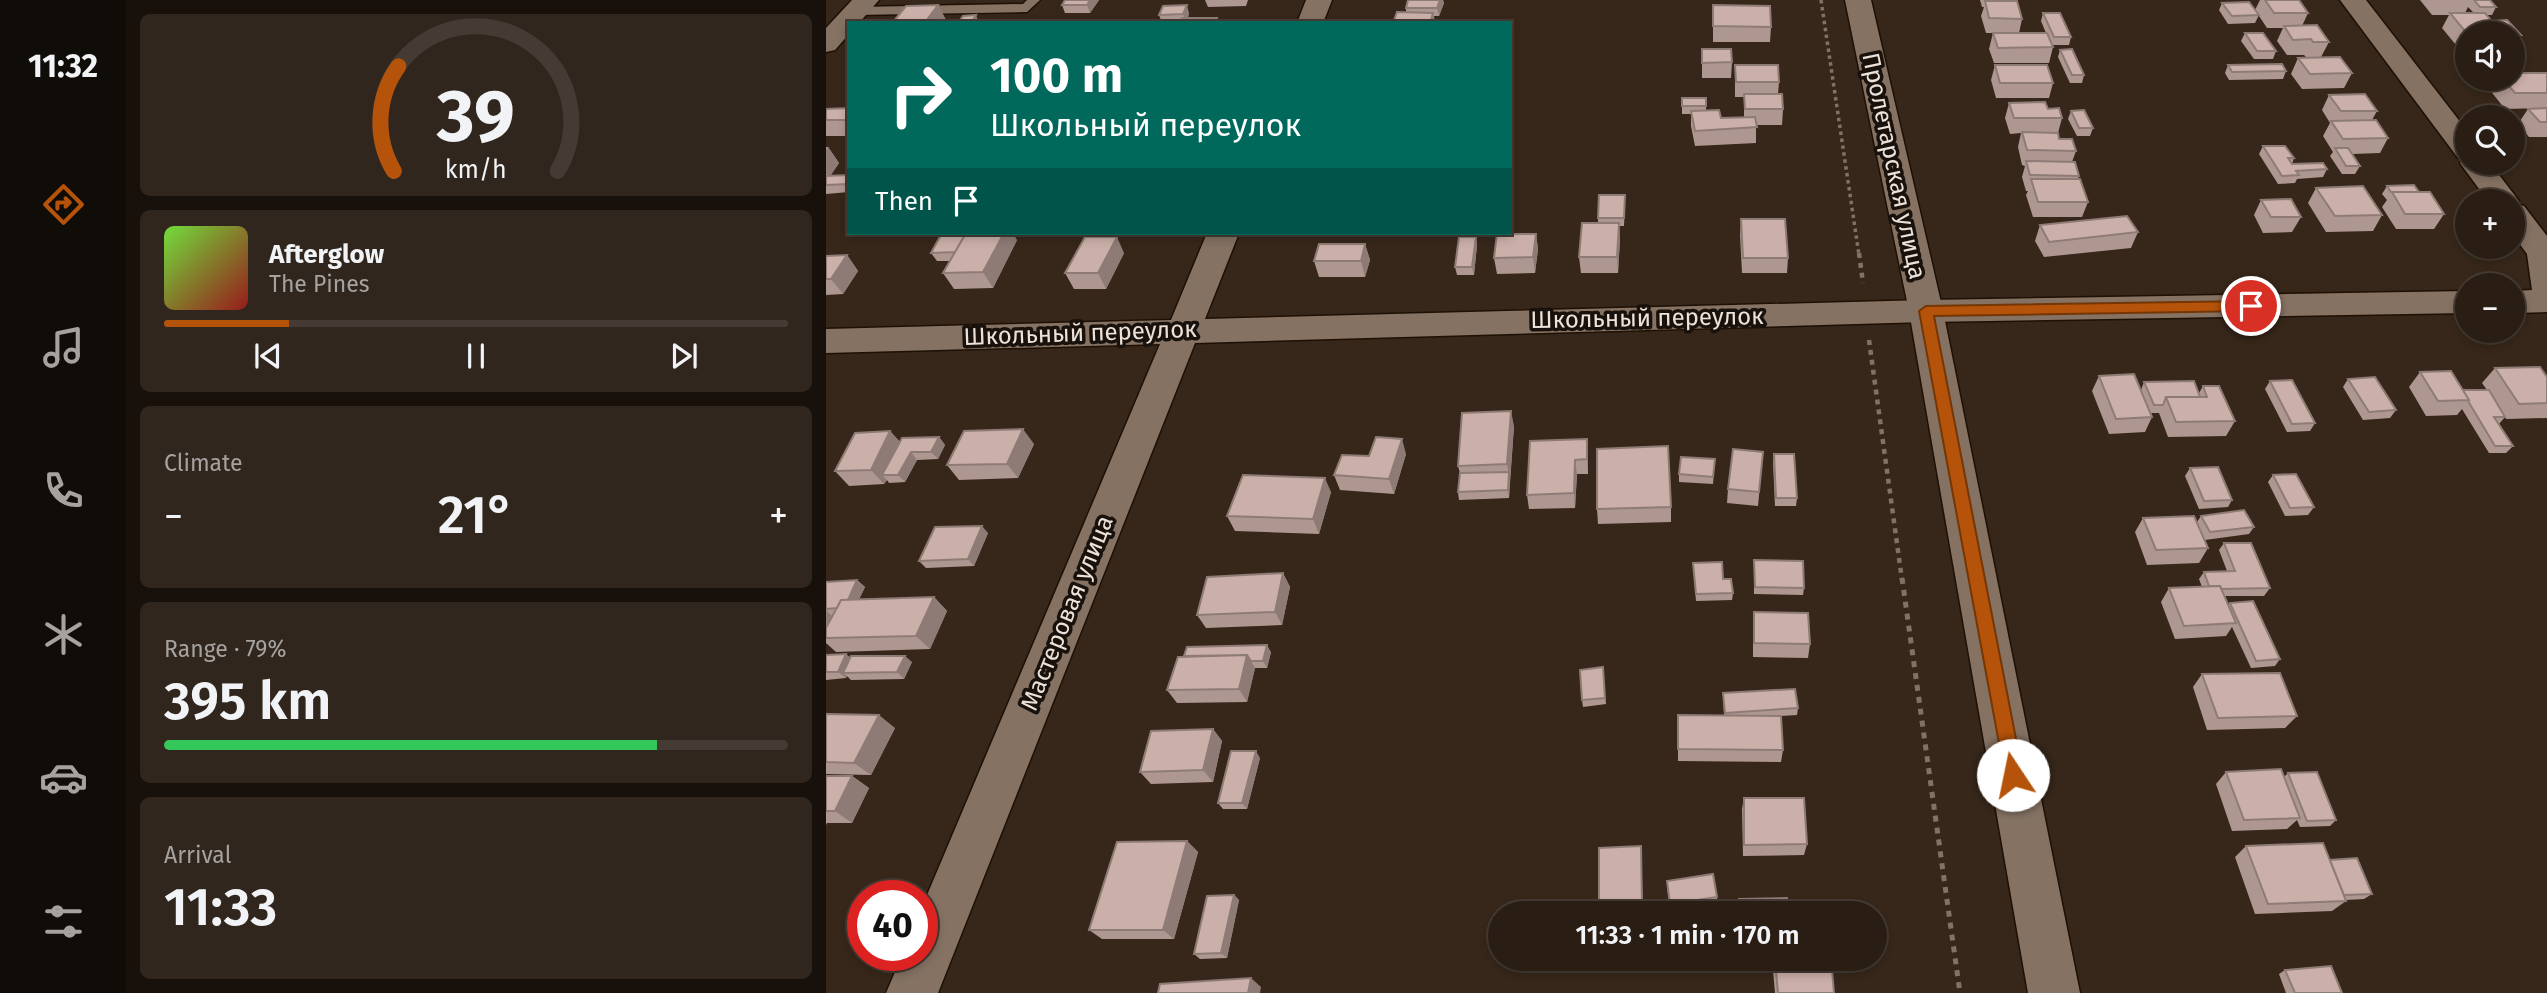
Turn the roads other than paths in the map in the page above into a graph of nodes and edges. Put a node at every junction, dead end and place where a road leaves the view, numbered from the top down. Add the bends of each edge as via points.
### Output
1 (1034, 0) edge
2 (1320, 0) edge
3 (1858, 0) edge
4 (2353, 0) edge
5 (861, 6) edge
6 (847, 21) edge
7 (847, 21) edge
8 (1311, 21) edge
9 (826, 44) edge
10 (2455, 135) edge
11 (2484, 175) edge
12 (2495, 189) edge
13 (2525, 228) edge
14 (1222, 235) edge
15 (2545, 254) edge
16 (2547, 288) edge
17 (2547, 301) edge
18 (2455, 302) edge
19 (2525, 302) edge
20 (1926, 311) junction
21 (1183, 330) junction
22 (826, 341) edge
23 (912, 993) edge
24 (2054, 993) edge

1 - 5 lane via 1027,8
2 - 8 street
3 - 20 street, Пролетарская улица
4 - 10 street
5 - 6 street
7 - 9 street
11 - 12 street
13 - 15 street
14 - 21 street, Мастеровая улица
15 - 16 street
17 - 19 street
18 - 20 street, Школьный переулок
20 - 21 street, Школьный переулок
20 - 24 street, Пролетарская улица
21 - 22 street, Школьный переулок
21 - 23 street, Мастеровая улица

